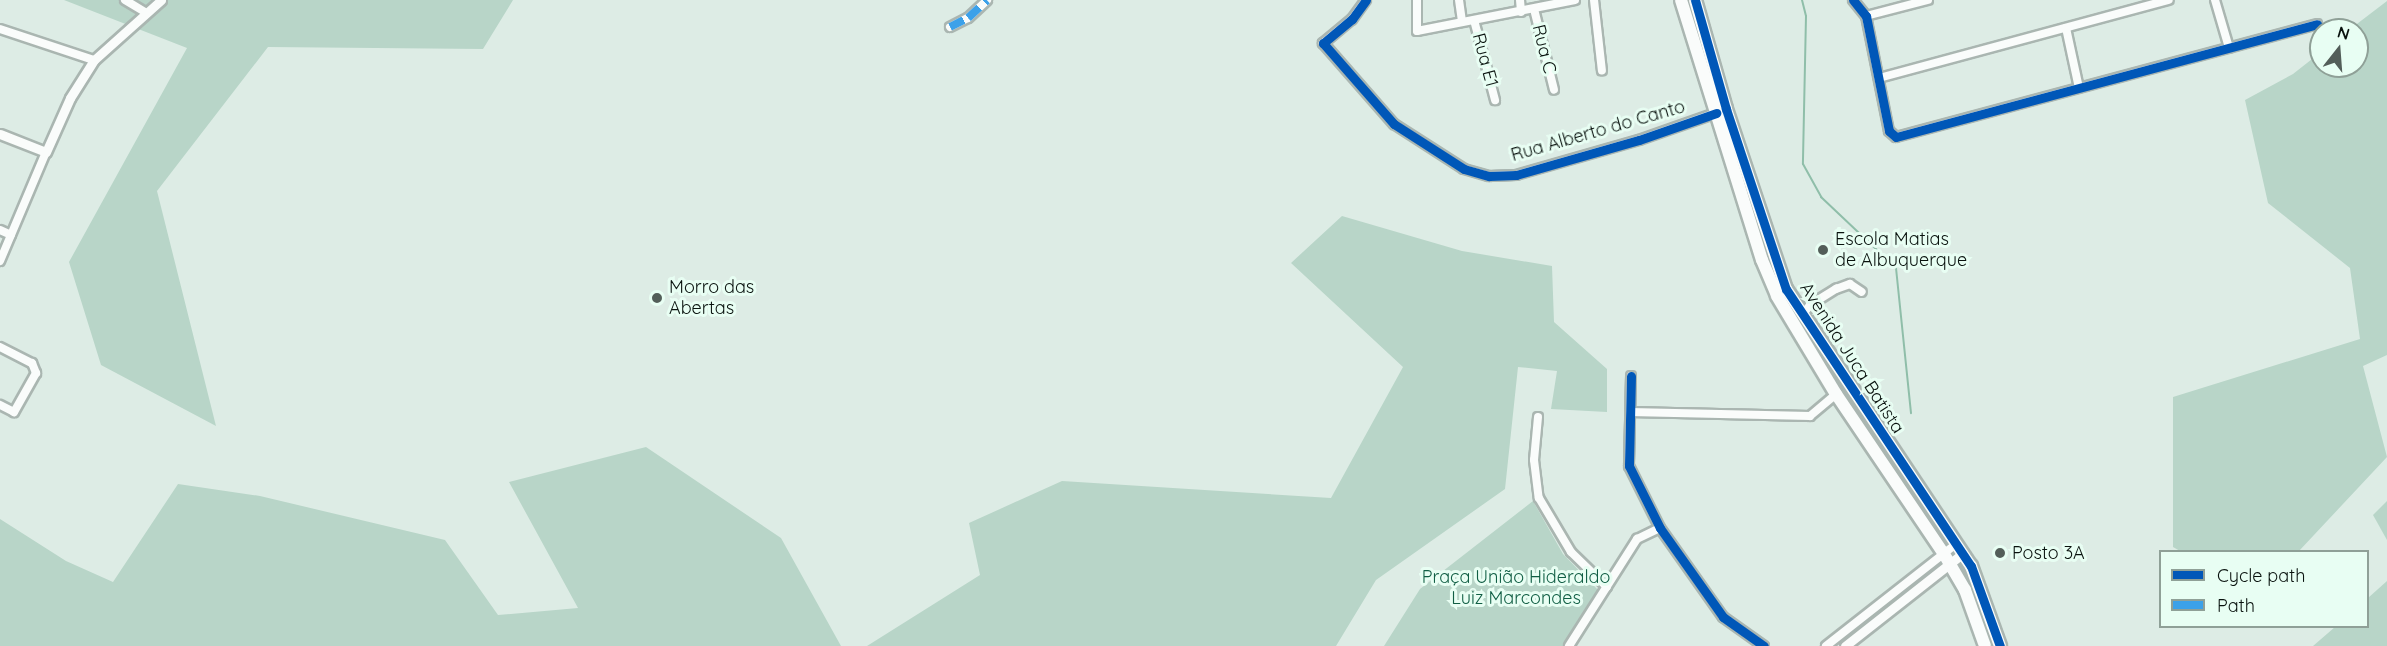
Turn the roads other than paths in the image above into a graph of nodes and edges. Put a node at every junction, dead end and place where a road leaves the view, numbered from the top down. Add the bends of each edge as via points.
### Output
1 (125, 0) edge
2 (161, 0) edge
3 (987, 0) edge
4 (1366, 0) edge
5 (1418, 0) edge
6 (1459, 0) edge
7 (1520, 0) edge
8 (1575, 0) edge
9 (1594, 0) edge
10 (1681, 0) edge
11 (1695, 0) edge
12 (1853, 0) edge
13 (1928, 0) edge
14 (2169, 0) edge
15 (2215, 0) edge
16 (1534, 9) junction
17 (145, 12) junction
18 (1521, 12) junction
19 (1866, 16) junction
20 (1474, 20) junction
21 (1462, 22) junction
22 (2309, 26) edge
23 (950, 27) dead end
24 (2066, 28) junction
25 (0, 29) edge
26 (2229, 48) junction
27 (94, 60) junction
28 (1602, 71) dead end
29 (1879, 78) junction
30 (2079, 88) junction
31 (1554, 90) dead end
32 (1495, 100) dead end
33 (1716, 113) junction
34 (0, 134) edge
35 (46, 152) junction
36 (0, 230) edge
37 (11, 235) junction
38 (0, 261) edge
39 (1862, 292) dead end
40 (1801, 316) junction
41 (0, 347) edge
42 (1632, 376) dead end
43 (1836, 394) junction
44 (0, 405) edge
45 (1630, 412) junction
46 (1538, 417) dead end
47 (1660, 528) junction
48 (1959, 549) junction
49 (1947, 559) junction
50 (1606, 587) junction
51 (1569, 646) edge
52 (1764, 646) edge
53 (1826, 646) edge
54 (1845, 646) edge
55 (1985, 646) edge
56 (2000, 646) edge

1 - 17 street
2 - 17 street
3 - 23 street via 968,18
4 - 33 street, Rua Alberto do Canto via 1352,19 1323,43 1394,124 1464,169 1489,176 1516,175
5 - 21 street via 1418,31
6 - 21 street
7 - 18 street
8 - 16 street
9 - 28 street
10 - 33 main road, Avenida Juca Batista
11 - 40 main road, Avenida Juca Batista via 1771,246 1786,289
12 - 19 street
13 - 19 street
14 - 24 street
15 - 26 street
16 - 18 street
16 - 31 street, Rua C
17 - 27 street
18 - 20 street
19 - 29 street
20 - 21 street
20 - 32 street, Rua E1
22 - 26 street
24 - 29 street
24 - 30 street
25 - 27 street
26 - 30 street
27 - 35 street via 70,98
29 - 30 street via 1889,131 1896,137
33 - 43 main road, Avenida Juca Batista via 1777,296
34 - 35 street
35 - 37 street
36 - 37 street
37 - 38 street
39 - 40 street via 1850,284 1836,289 1810,305
40 - 48 main road, Avenida Juca Batista
41 - 44 street via 35,367 14,412
42 - 45 street
43 - 45 street via 1810,416
43 - 49 main road, Avenida Juca Batista
45 - 47 street via 1629,466
46 - 50 street via 1534,460 1539,498 1571,552
47 - 50 street via 1637,539
47 - 52 street via 1723,617
48 - 49 street
48 - 56 main road, Avenida Juca Batista via 1971,566
49 - 53 street
49 - 54 street
49 - 55 main road, Avenida Juca Batista via 1965,590
50 - 51 street

